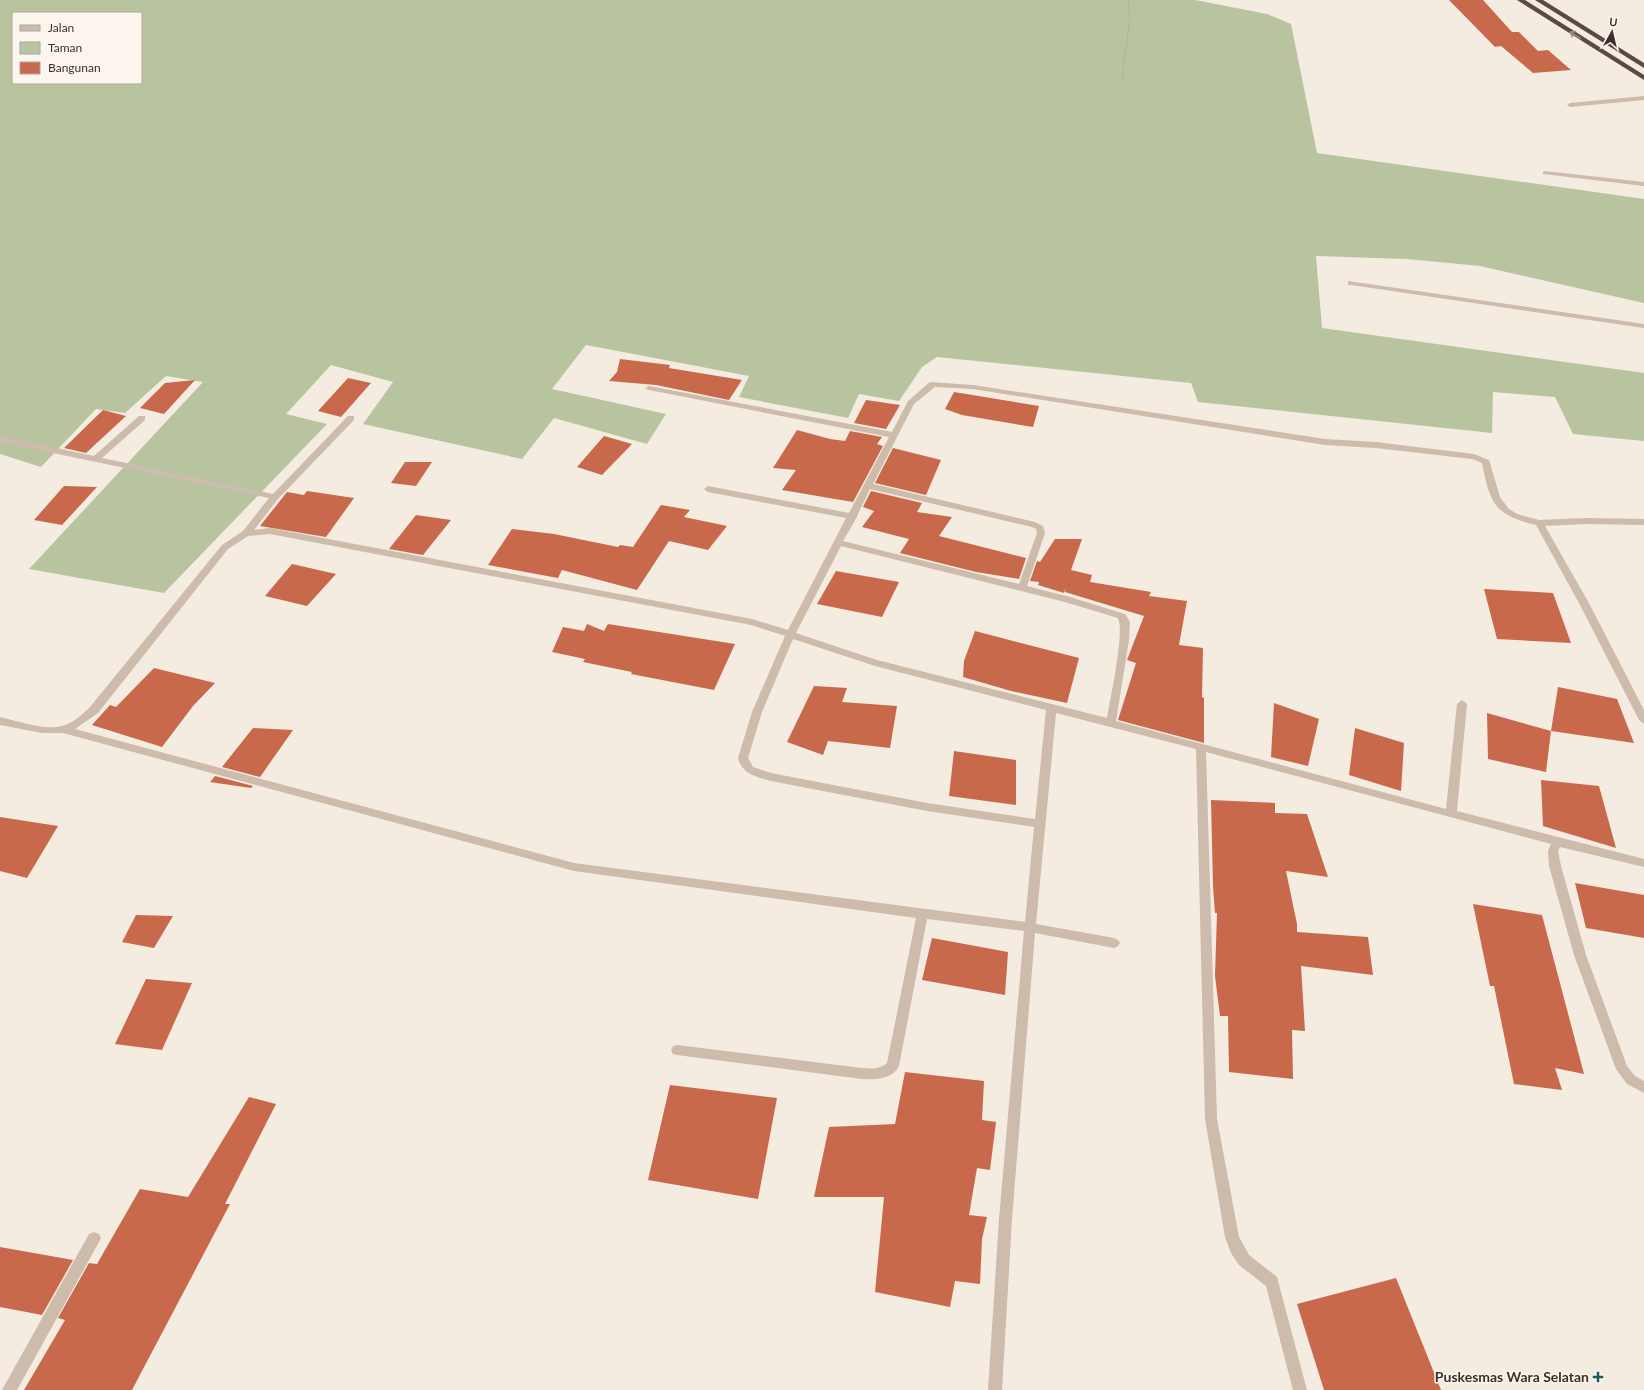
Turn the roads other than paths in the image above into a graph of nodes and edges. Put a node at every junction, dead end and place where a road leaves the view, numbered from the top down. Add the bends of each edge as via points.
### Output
1 (1520, 0) edge
2 (1538, 0) edge
3 (1644, 66) edge
4 (1644, 78) edge
5 (1644, 98) edge
6 (1570, 105) dead end
7 (1545, 173) dead end
8 (1644, 184) edge
9 (1351, 283) dead end
10 (1644, 326) edge
11 (649, 388) dead end
12 (142, 418) dead end
13 (351, 418) dead end
14 (893, 435) junction
15 (0, 439) edge
16 (97, 458) junction
17 (868, 486) junction
18 (708, 489) dead end
19 (275, 497) junction
20 (853, 517) junction
21 (1644, 522) edge
22 (1539, 523) junction
23 (246, 533) junction
24 (839, 543) junction
25 (1022, 588) junction
26 (790, 635) junction
27 (1462, 704) dead end
28 (1051, 708) junction
29 (1644, 720) edge
30 (0, 721) edge
31 (1111, 723) junction
32 (65, 730) junction
33 (1201, 748) junction
34 (1451, 813) junction
35 (1040, 824) junction
36 (1558, 842) junction
37 (1644, 863) edge
38 (922, 914) junction
39 (1030, 928) junction
40 (1114, 943) dead end
41 (677, 1050) dead end
42 (1644, 1088) edge
43 (94, 1238) dead end
44 (9, 1390) edge
45 (995, 1390) edge
46 (1300, 1390) edge

4 -> 1 highway
2 - 3 highway
5 - 6 street
7 - 8 street
9 - 10 street
11 - 14 street
12 - 16 street
13 - 19 street
14 - 17 street
14 - 22 street via 911,403 933,384 974,386 1325,442 1376,445 1474,457 1486,462 1495,496 1503,510 1512,516
15 - 16 street
16 - 19 street
17 - 20 street
17 - 25 street via 1040,528 1041,533
18 - 20 street
19 - 23 street
20 - 24 street
21 - 22 street
22 - 29 street via 1585,605
23 - 26 street via 270,531 325,541 745,620
23 - 32 street via 225,547 94,710 79,723
24 - 25 street
24 - 26 street
25 - 31 street via 1117,613 1124,618 1124,640 1116,678
26 - 28 street via 875,663
26 - 35 street via 757,712 743,758 749,770 771,778 927,807
27 - 34 street
28 - 31 street
28 - 35 street
30 - 32 street
31 - 33 street
32 - 38 street via 574,867
33 - 34 street
33 - 46 street via 1211,1119 1232,1237 1244,1260 1272,1282
34 - 36 street
35 - 39 street
36 - 37 street
36 - 42 street via 1553,851 1555,866 1580,955 1622,1069 1631,1080
38 - 39 street
38 - 41 street via 893,1066 886,1072 851,1072
39 - 40 street
39 - 45 street via 1015,1074
43 - 44 street

